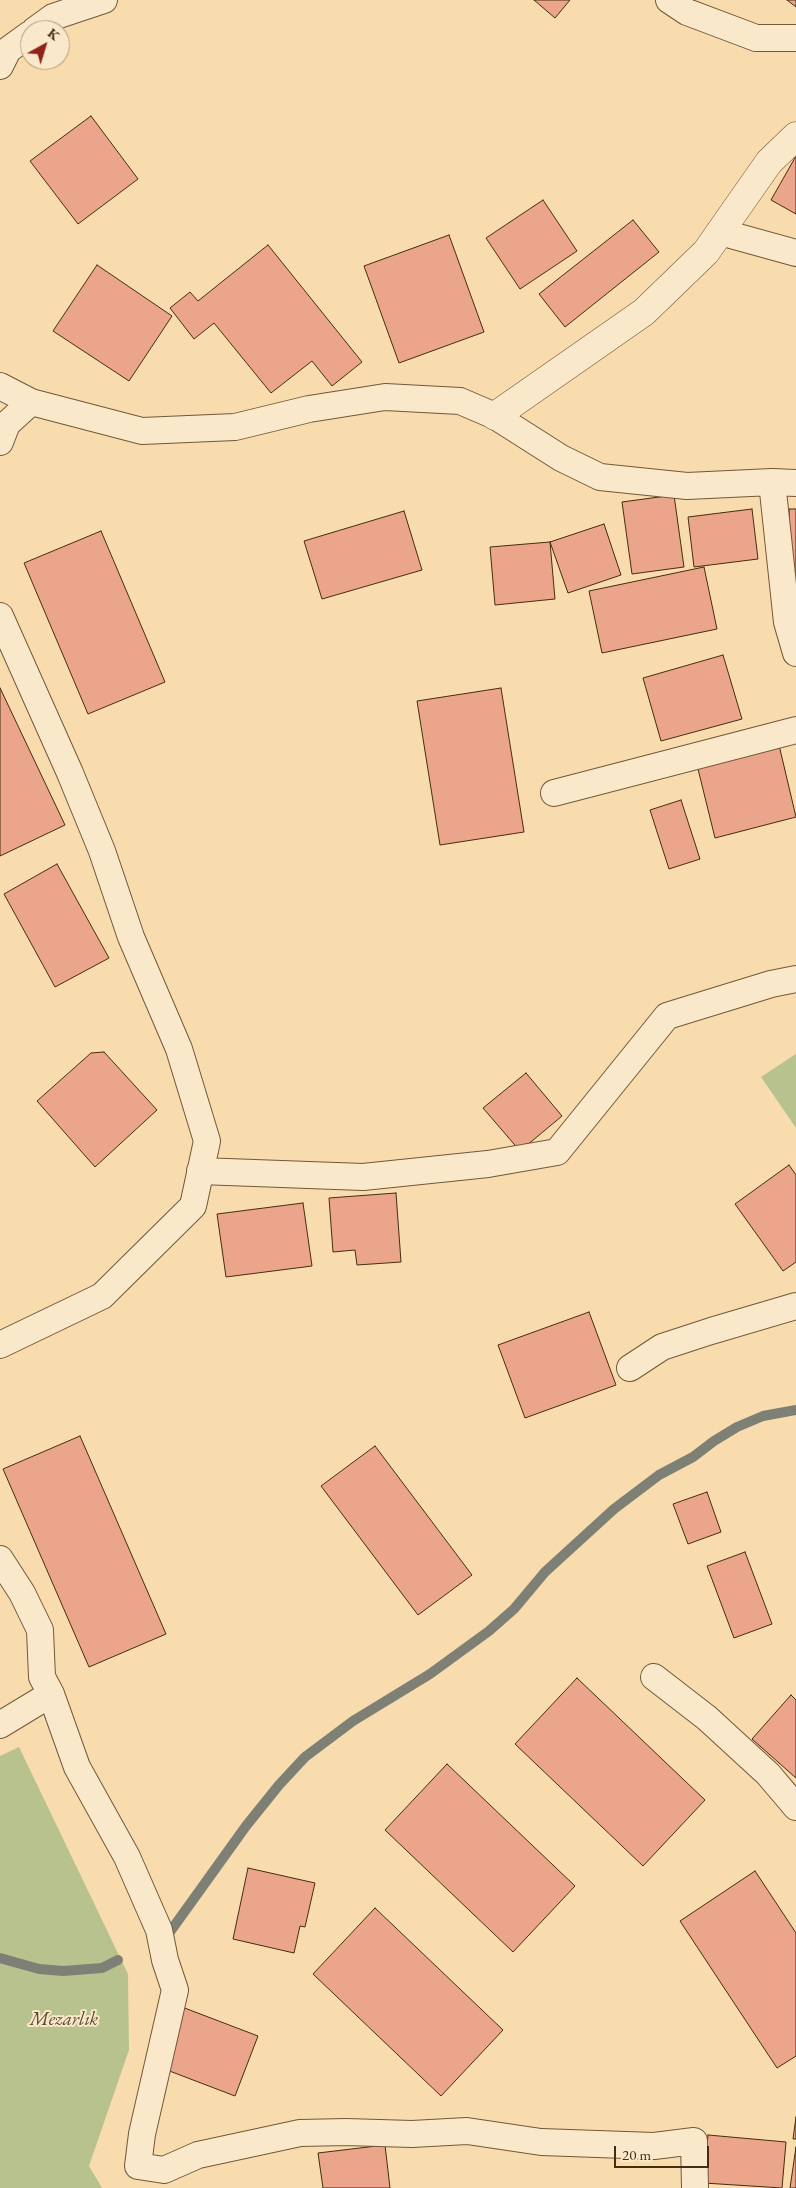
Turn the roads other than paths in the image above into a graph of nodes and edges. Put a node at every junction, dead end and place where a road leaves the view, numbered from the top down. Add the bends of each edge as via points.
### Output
1 (104, 0) edge
2 (669, 0) edge
3 (49, 20) edge
4 (796, 38) edge
5 (20, 41) edge
6 (0, 66) edge
7 (796, 136) edge
8 (720, 232) junction
9 (796, 253) edge
10 (0, 386) edge
11 (32, 402) junction
12 (495, 416) junction
13 (0, 442) edge
14 (784, 482) edge
15 (0, 616) edge
16 (796, 653) edge
17 (796, 730) edge
18 (554, 793) dead end
19 (796, 979) edge
20 (200, 1172) junction
21 (796, 1306) edge
22 (0, 1345) edge
23 (630, 1368) dead end
24 (0, 1558) edge
25 (654, 1677) dead end
26 (51, 1694) junction
27 (0, 1725) edge
28 (796, 1808) edge
29 (695, 2188) edge

1 - 3 street
2 - 4 street via 687,12 756,38
5 - 6 street via 8,50
7 - 8 street via 769,162
8 - 9 street
8 - 12 street via 706,252 644,312
10 - 11 street
11 - 12 street via 142,431 235,427 309,409 385,398 460,401
11 - 13 street via 7,424
12 - 14 street via 561,458 600,477 687,486
14 - 16 street via 776,537 787,622
15 - 20 street via 70,773 102,851 131,937 179,1049 206,1140
17 - 18 street
19 - 20 street via 667,1016 557,1152 488,1164 363,1177
20 - 22 street via 193,1206 102,1296
21 - 23 street via 662,1347
24 - 26 street via 40,1630 42,1677
25 - 28 street via 707,1718 768,1774
26 - 27 street
26 - 29 street via 77,1767 127,1857 159,1930 175,1990 142,2134 138,2166 164,2170 198,2155 300,2133 467,2131 541,2142 654,2146 694,2140

